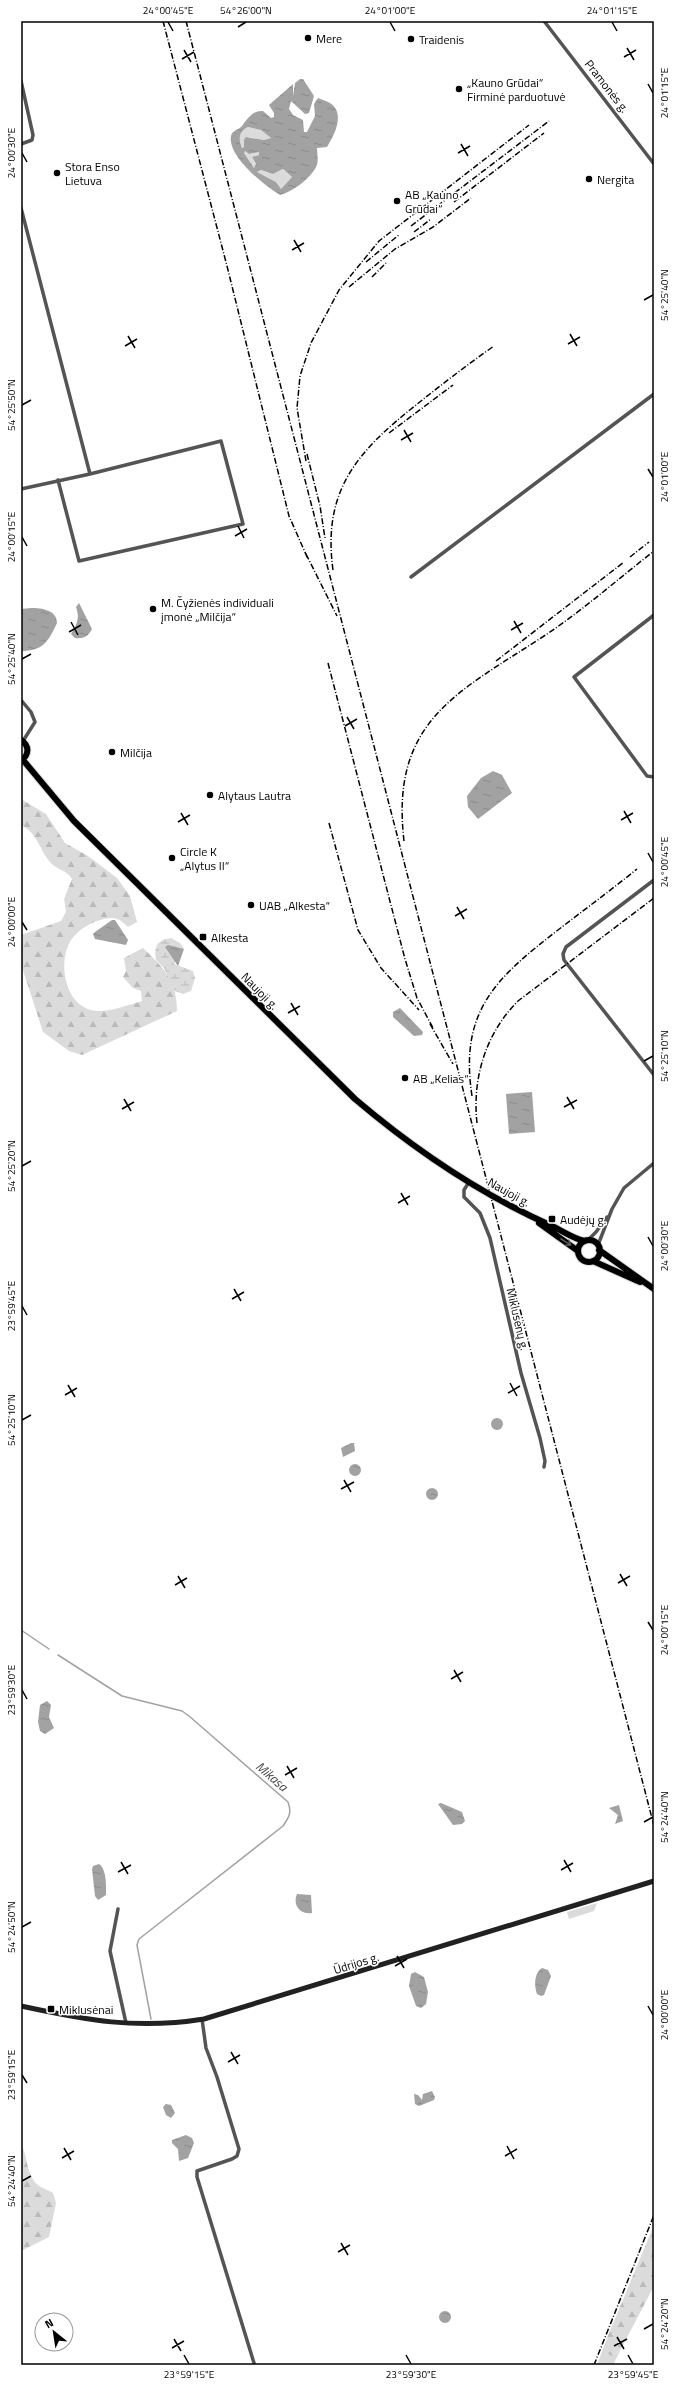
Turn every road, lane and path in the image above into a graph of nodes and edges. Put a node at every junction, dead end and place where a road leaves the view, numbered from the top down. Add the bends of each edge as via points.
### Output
1 (544, 21) edge
2 (21, 81) edge
3 (21, 144) edge
4 (654, 164) edge
5 (21, 208) edge
6 (654, 394) edge
7 (90, 474) junction
8 (58, 480) junction
9 (21, 489) edge
10 (411, 577) dead end
11 (654, 615) edge
12 (21, 700) edge
13 (22, 740) edge
14 (22, 760) edge
15 (654, 777) edge
16 (654, 880) edge
17 (654, 1075) edge
18 (654, 1163) edge
19 (469, 1182) junction
20 (612, 1209) junction
21 (531, 1217) junction
22 (586, 1241) junction
23 (599, 1247) junction
24 (578, 1251) junction
25 (593, 1261) junction
26 (645, 1284) junction
27 (654, 1289) edge
28 (544, 1467) dead end
29 (654, 1881) edge
30 (118, 1909) dead end
31 (21, 2006) edge
32 (202, 2019) junction
33 (126, 2024) junction
34 (254, 2363) dead end

1 - 4 street, Pramonės g.
2 - 3 street via 33,134 32,140
5 - 7 street
6 - 10 street
7 - 8 street
7 - 8 street via 221,441 243,524 79,561
8 - 9 street
11 - 15 street via 574,677 647,776
12 - 13 street via 35,722
13 - 14 main road via 28,750
14 - 19 main road, Naujoji g. via 74,822 338,1083 398,1134
16 - 17 street via 566,947 563,954 564,960
18 - 20 street via 624,1188
19 - 21 main road, Naujoji g.
19 - 28 street, Miklusėnų g. via 464,1190 464,1197 480,1213 490,1238 521,1373 540,1438
20 - 22 street via 596,1232
20 - 23 street
21 - 22 main road, Naujoji g.
21 -> 24 main road, Naujoji g.
22 - 23 main road
22 - 24 main road via 580,1245
23 - 25 main road via 598,1256
23 - 26 main road
24 - 25 main road via 583,1259
25 - 26 main road
26 - 27 main road
29 - 32 main road, Ūdrijos g.
30 - 33 street via 110,1951
31 - 33 main road, Ūdrijos g.
32 - 33 main road, Ūdrijos g. via 164,2024
32 - 34 street via 206,2048 239,2149 237,2156 232,2159 197,2171 197,2177

